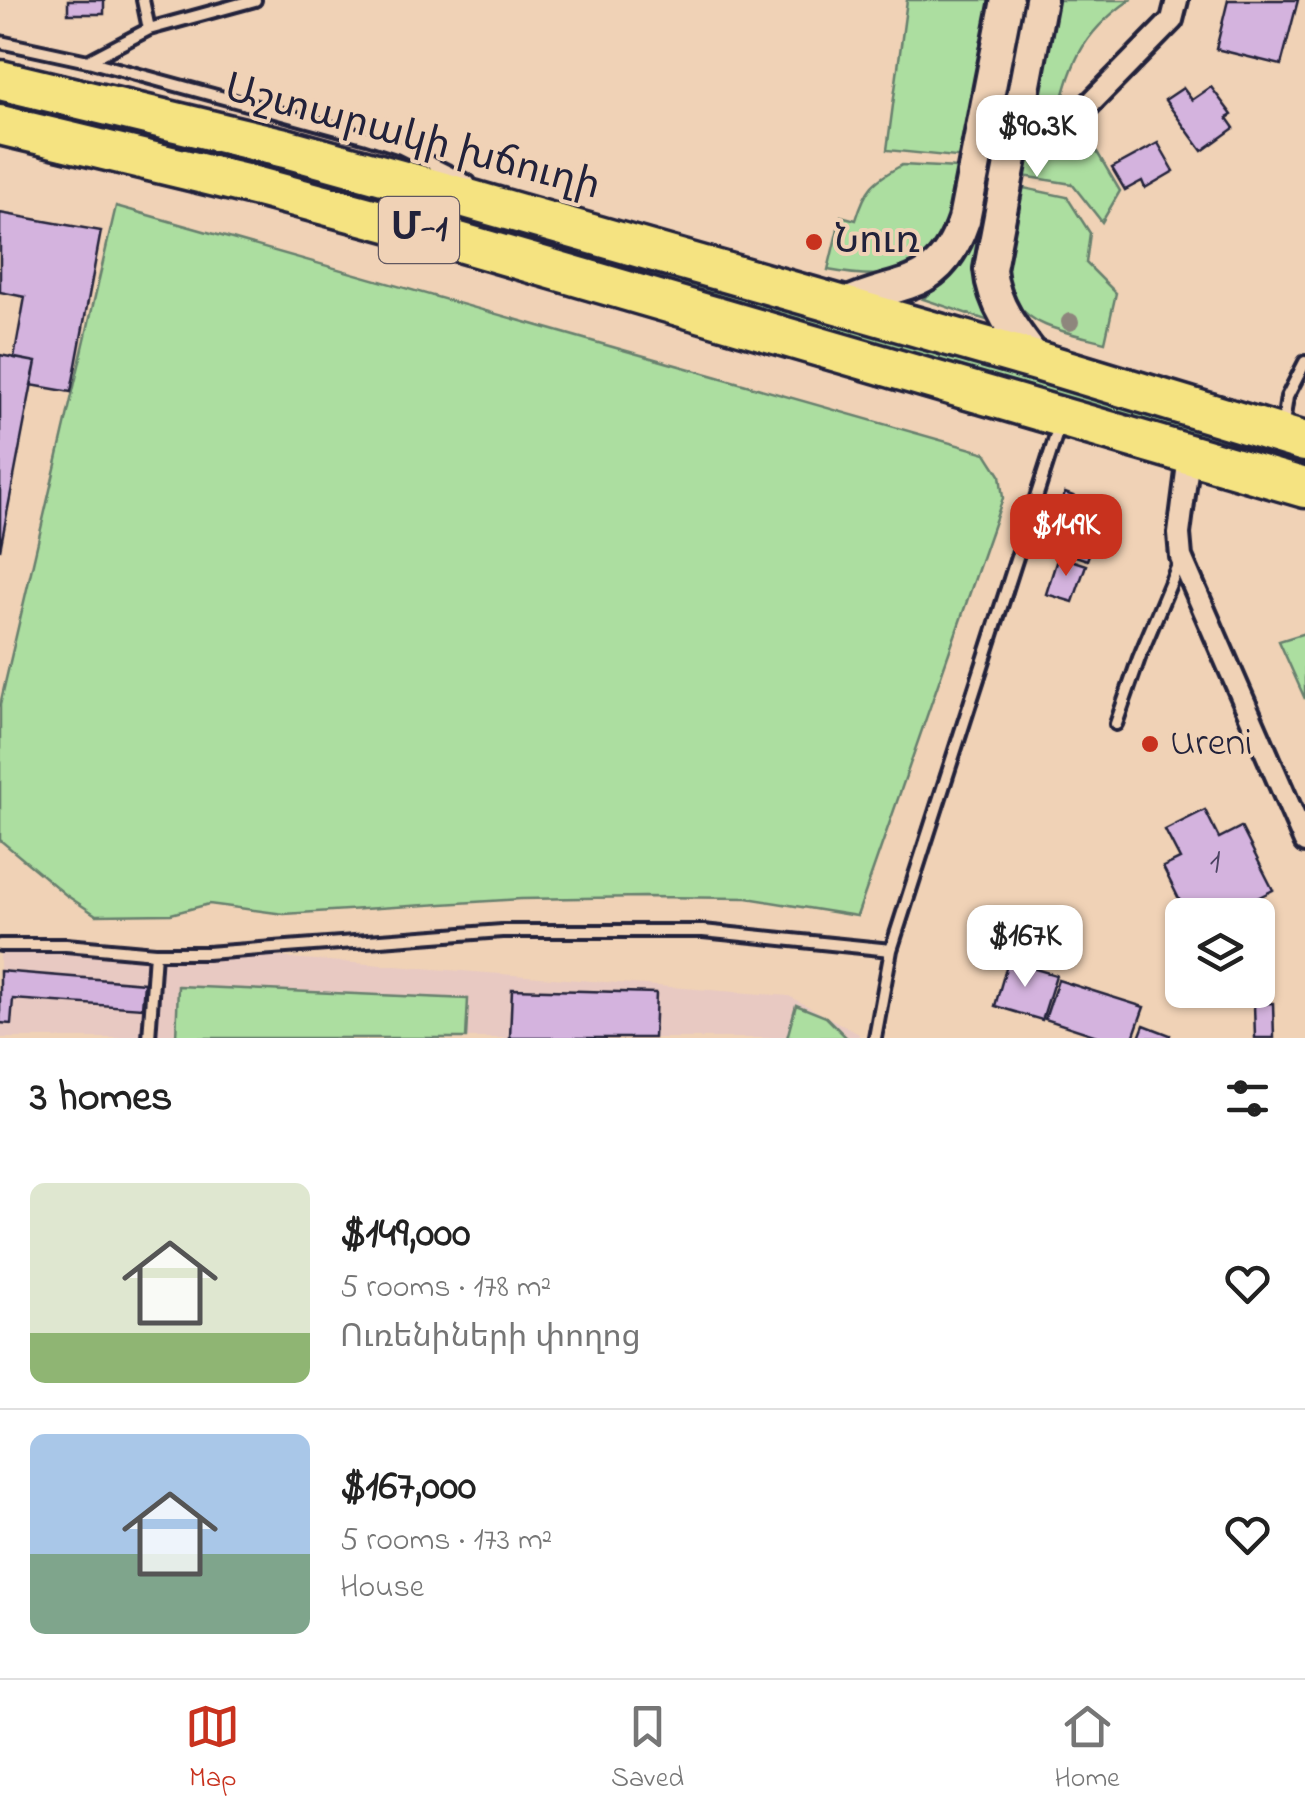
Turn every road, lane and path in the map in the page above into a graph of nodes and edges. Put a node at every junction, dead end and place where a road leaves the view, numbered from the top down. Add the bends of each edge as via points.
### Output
1 (143, 0) edge
2 (255, 0) edge
3 (1008, 0) edge
4 (1041, 0) edge
5 (1177, 0) edge
6 (149, 29) junction
7 (0, 42) edge
8 (88, 61) junction
9 (0, 80) edge
10 (1077, 117) dead end
11 (0, 125) edge
12 (430, 188) junction
13 (530, 218) junction
14 (421, 231) junction
15 (842, 306) junction
16 (1037, 362) junction
17 (1305, 362) edge
18 (1062, 417) junction
19 (1293, 439) edge
20 (1188, 456) junction
21 (1287, 483) edge
22 (1181, 557) junction
23 (1116, 724) dead end
24 (1305, 842) edge
25 (0, 946) edge
26 (892, 950) junction
27 (156, 953) junction
28 (149, 1038) edge
29 (875, 1038) edge

1 - 6 lane
2 - 6 lane
3 - 15 street via 956,243 927,275
4 - 16 street via 990,269 1004,316
5 - 10 street via 1172,20
6 - 8 lane
7 - 8 lane
8 - 13 lane via 401,148
9 - 12 highway, Աշտարակի խճուղի / Մ-1
11 - 14 highway, Մ-1
12 - 13 highway, Աշտարակի խճուղի / Մ-1
12 - 14 highway
13 - 15 highway, Աշտարակի խճուղի / Մ-1
14 - 18 highway, Մ-1
15 - 16 highway, Մ-1
16 - 19 highway, Մ-1
17 - 19 lane via 1287,397
18 - 20 highway, Մ-1
18 - 26 lane
19 - 21 highway
20 - 21 highway, Մ-1
20 - 22 street
22 - 23 lane
22 - 24 street
25 - 27 lane
26 - 27 lane via 702,931 539,931
26 - 29 lane
27 - 28 lane

